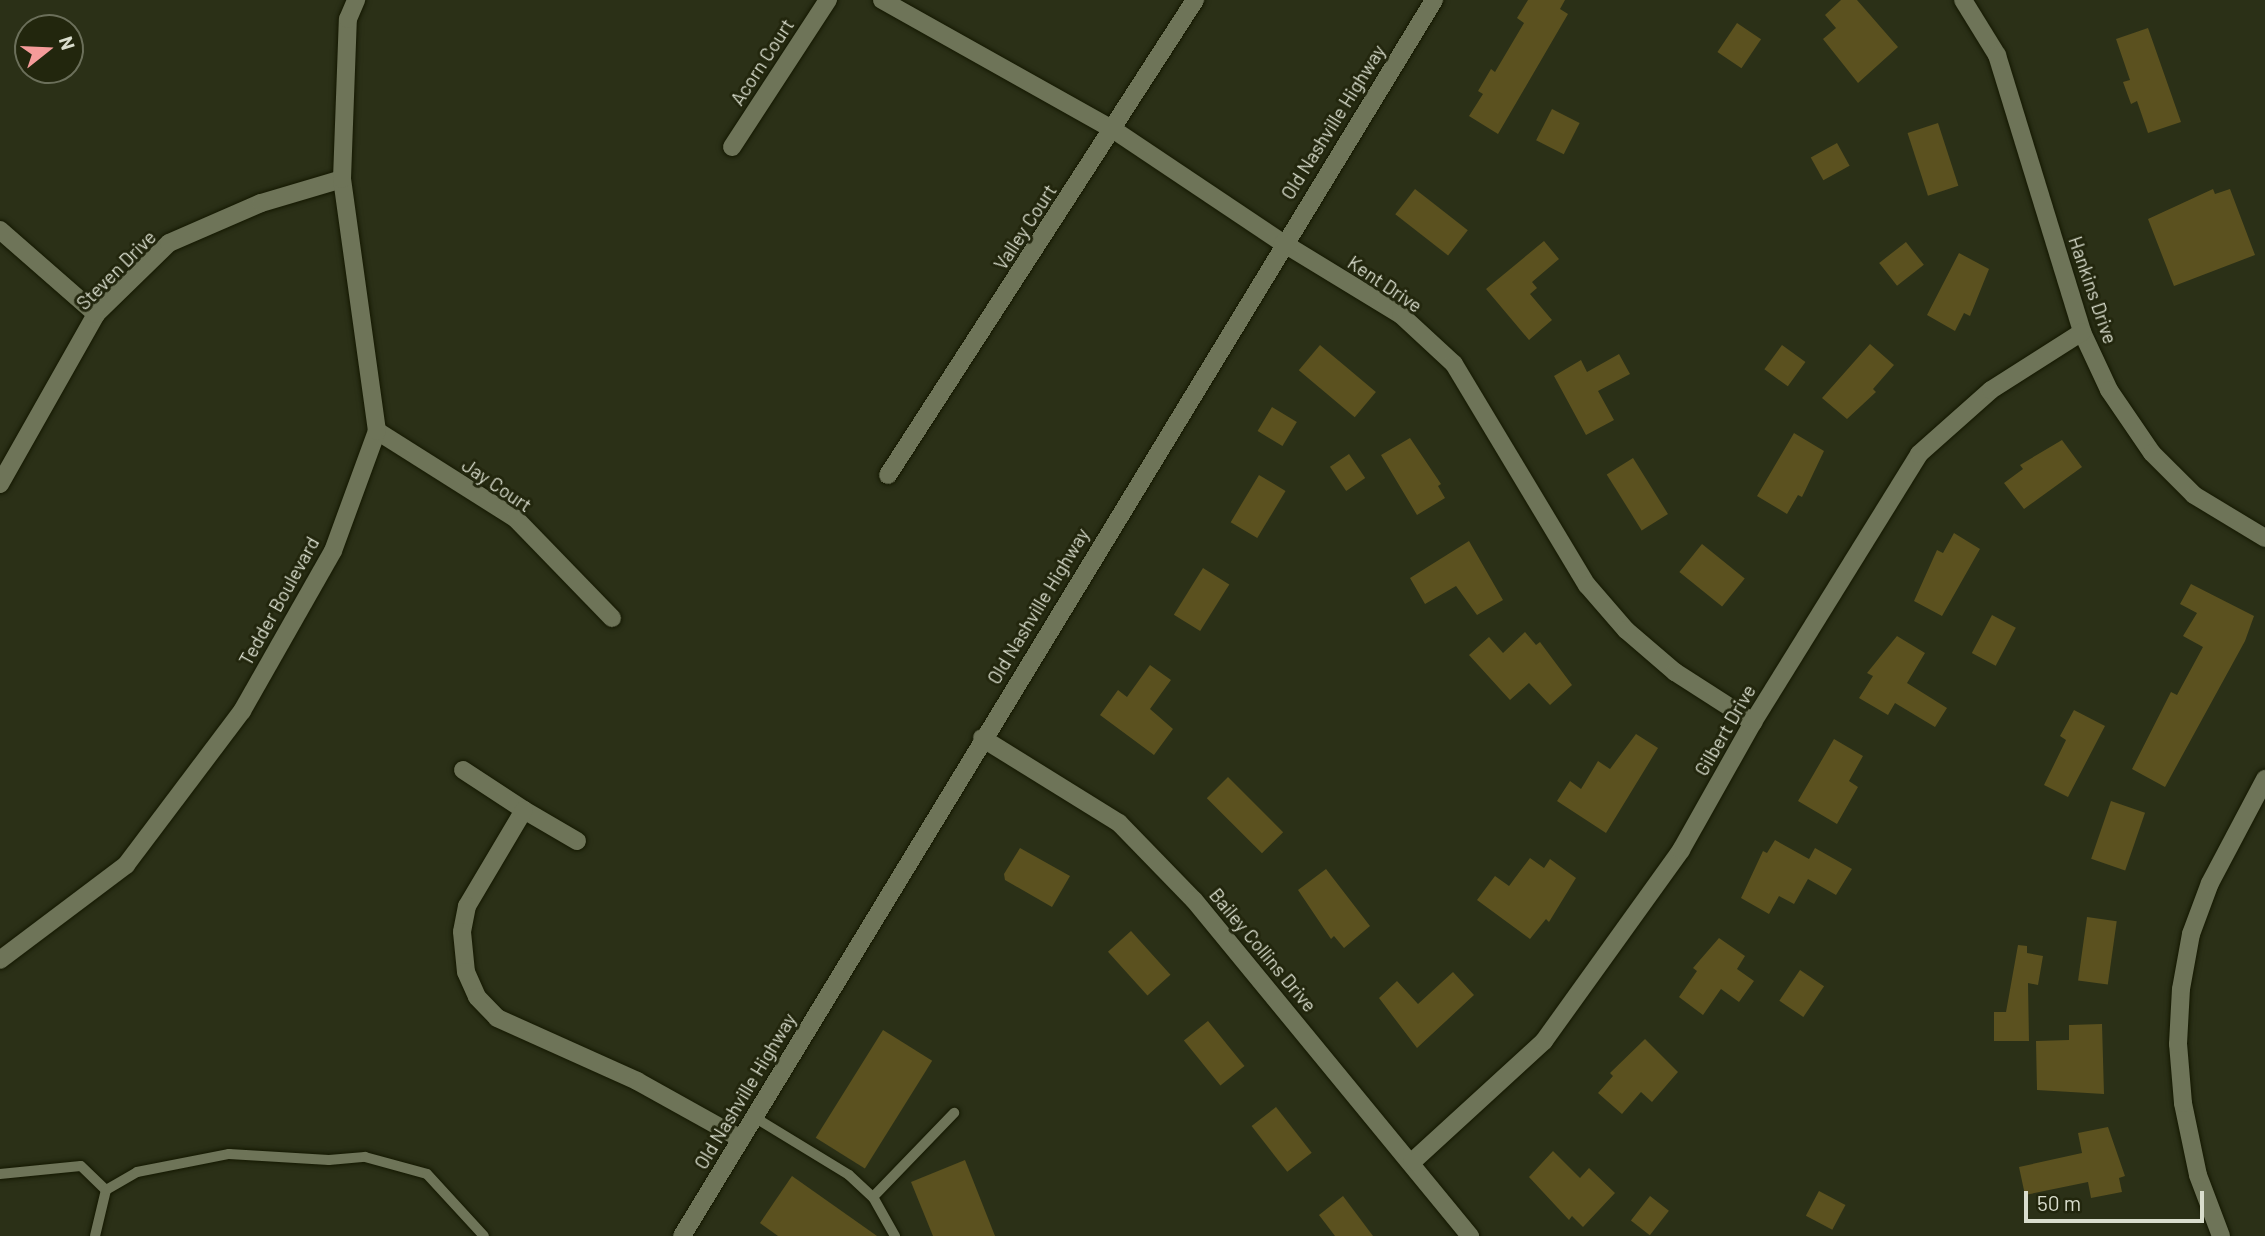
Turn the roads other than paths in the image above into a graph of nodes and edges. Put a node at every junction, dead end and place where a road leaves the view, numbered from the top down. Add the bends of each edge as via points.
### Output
1 (356, 0) edge
2 (828, 0) edge
3 (882, 0) edge
4 (1195, 0) edge
5 (1434, 0) edge
6 (1963, 0) edge
7 (1114, 130) junction
8 (732, 147) dead end
9 (342, 179) junction
10 (0, 230) edge
11 (1283, 243) junction
12 (96, 314) junction
13 (2082, 332) junction
14 (377, 431) junction
15 (888, 475) dead end
16 (0, 484) edge
17 (2265, 538) edge
18 (612, 618) dead end
19 (1753, 722) junction
20 (982, 738) junction
21 (463, 770) dead end
22 (2265, 779) edge
23 (524, 810) junction
24 (577, 841) dead end
25 (0, 960) edge
26 (954, 1113) dead end
27 (754, 1117) junction
28 (741, 1139) junction
29 (1412, 1162) junction
30 (0, 1174) edge
31 (106, 1191) junction
32 (873, 1197) junction
33 (95, 1236) edge
34 (484, 1236) edge
35 (682, 1236) edge
36 (895, 1236) edge
37 (1470, 1236) edge
38 (2221, 1236) edge

1 - 9 street, Tedder Boulevard via 348,19
2 - 8 street, Acorn Court
3 - 7 street, Kent Drive
4 - 7 street, Valley Court
5 - 11 street, Old Nashville Highway
6 - 13 street, Hankins Drive via 1997,55
7 - 11 street, Kent Drive
7 - 15 street, Valley Court
9 - 12 street, Steven Drive via 261,203 169,243
9 - 14 street, Tedder Boulevard
10 - 12 street
11 - 19 street, Kent Drive via 1401,315 1454,364 1587,584 1626,630 1675,672
11 - 20 street, Old Nashville Highway
12 - 16 street, Steven Drive
13 - 17 street, Hankins Drive via 2109,390 2152,453 2194,495
13 - 19 street, Gilbert Drive via 1991,390 1919,454
14 - 18 street, Jay Court via 516,519
14 - 25 street, Tedder Boulevard via 333,551 242,711 126,865
19 - 29 street, Gilbert Drive via 1681,850 1544,1041
20 - 27 street, Old Nashville Highway
20 - 29 street, Bailey Collins Drive via 1119,823 1194,900
21 - 23 street
22 - 38 street via 2210,883 2191,934 2181,989 2178,1044 2183,1103 2198,1175
23 - 24 street
23 - 28 street via 467,906 462,932 466,972 477,997 497,1018 637,1081
26 - 32 lane
27 - 28 street, Old Nashville Highway
27 - 32 lane via 849,1175
28 - 35 street, Old Nashville Highway
29 - 37 street, Bailey Collins Drive
30 - 31 lane via 81,1166
31 - 33 lane
31 - 34 lane via 137,1172 229,1154 329,1160 365,1157 426,1174
32 - 36 lane

